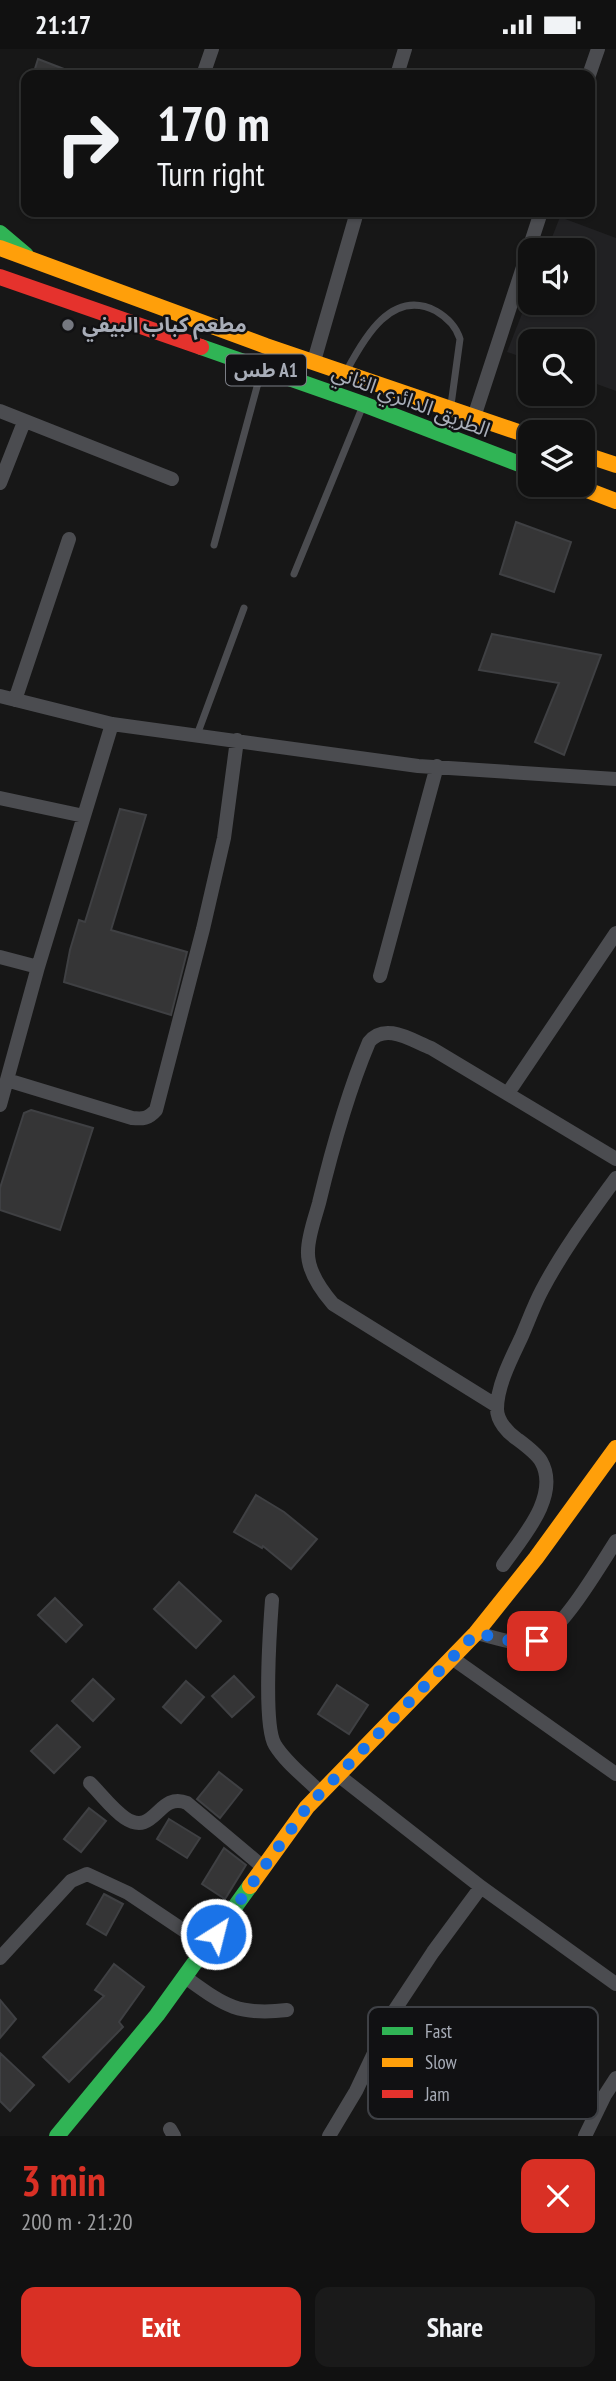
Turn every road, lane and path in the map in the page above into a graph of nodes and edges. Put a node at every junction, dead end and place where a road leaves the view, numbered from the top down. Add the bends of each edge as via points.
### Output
1 (212, 49) edge
2 (405, 49) edge
3 (598, 49) edge
4 (205, 70) edge
5 (399, 70) edge
6 (591, 70) edge
7 (356, 217) edge
8 (539, 217) edge
9 (0, 233) edge
10 (0, 248) edge
11 (34, 260) junction
12 (0, 277) edge
13 (314, 361) junction
14 (262, 368) junction
15 (345, 372) junction
16 (363, 404) junction
17 (451, 409) junction
18 (0, 411) edge
19 (474, 417) junction
20 (24, 422) junction
21 (518, 432) edge
22 (595, 458) edge
23 (518, 462) edge
24 (616, 465) edge
25 (172, 479) dead end
26 (0, 483) edge
27 (595, 485) edge
28 (595, 493) edge
29 (616, 493) edge
30 (616, 501) edge
31 (68, 539) dead end
32 (214, 545) dead end
33 (294, 574) dead end
34 (244, 608) dead end
35 (0, 696) edge
36 (15, 700) junction
37 (112, 723) junction
38 (197, 735) junction
39 (237, 740) junction
40 (437, 766) junction
41 (616, 779) edge
42 (0, 798) edge
43 (84, 816) junction
44 (616, 933) edge
45 (0, 957) edge
46 (38, 967) junction
47 (380, 977) dead end
48 (7, 1080) junction
49 (508, 1093) junction
50 (0, 1105) edge
51 (616, 1159) edge
52 (616, 1178) edge
53 (497, 1406) junction
54 (616, 1448) edge
55 (616, 1541) edge
56 (503, 1565) dead end
57 (272, 1600) dead end
58 (476, 1633) junction
59 (452, 1658) junction
60 (616, 1774) edge
61 (338, 1775) junction
62 (90, 1783) dead end
63 (320, 1792) junction
64 (263, 1867) junction
65 (481, 1887) junction
66 (207, 1946) junction
67 (0, 1958) edge
68 (186, 1977) junction
69 (616, 1984) edge
70 (398, 2007) edge
71 (287, 2011) dead end
72 (368, 2067) edge
73 (616, 2078) edge
74 (598, 2109) edge
75 (593, 2119) edge
76 (57, 2136) edge
77 (329, 2136) edge
78 (584, 2136) edge

1 - 4 street
2 - 5 street
3 - 6 street
7 - 13 street
8 - 19 street
9 - 11 main road
10 - 11 main road, الطريق الدائري الثاني / طس A1
11 - 13 main road, الطريق الدائري الثاني / طس A1
12 - 14 main road, الطريق الدائري الثاني / طس A1
13 - 15 main road, الطريق الدائري الثاني / طس A1
14 - 16 main road, الطريق الدائري الثاني / طس A1
14 - 32 lane
15 - 17 main road, الطريق الدائري الثاني / طس A1
15 - 17 lane via 362,342 394,309 415,305 432,309 450,321 460,339
16 - 23 main road, الطريق الدائري الثاني / طس A1
16 - 33 lane
17 - 19 main road, الطريق الدائري الثاني / طس A1
18 - 20 street
19 - 21 main road, الطريق الدائري الثاني / طس A1
20 - 25 street
20 - 26 street
22 - 24 main road
27 - 29 main road
28 - 30 main road
31 - 36 street
34 - 38 lane
35 - 36 street
36 - 37 street
37 - 38 street
37 - 43 street
38 - 39 street
39 - 40 street
39 - 48 street via 224,838 156,1111 144,1119 132,1118
40 - 41 street
40 - 47 street
42 - 43 street
43 - 46 street
44 - 49 street
45 - 46 street
46 - 48 street
48 - 50 street
49 - 51 street
49 - 53 street via 430,1048 398,1035 375,1035 343,1112 308,1251 319,1286 333,1304
52 - 53 street via 543,1289 512,1357
53 - 56 street via 503,1425 540,1459 545,1472 540,1513
54 - 58 main road
55 - 58 street via 548,1636 520,1643
57 - 63 street via 271,1737
58 - 59 main road
59 - 60 street
59 - 61 main road
61 - 63 main road
61 - 65 street
62 - 64 street via 124,1818 135,1823 151,1820 170,1801 187,1803
63 - 64 main road
64 - 66 main road
65 - 69 street
65 - 70 street
66 - 67 street via 128,1893 87,1874 71,1881
66 - 68 main road
68 - 71 street via 241,2011
68 - 76 main road
72 - 77 street
73 - 74 street
75 - 78 street

